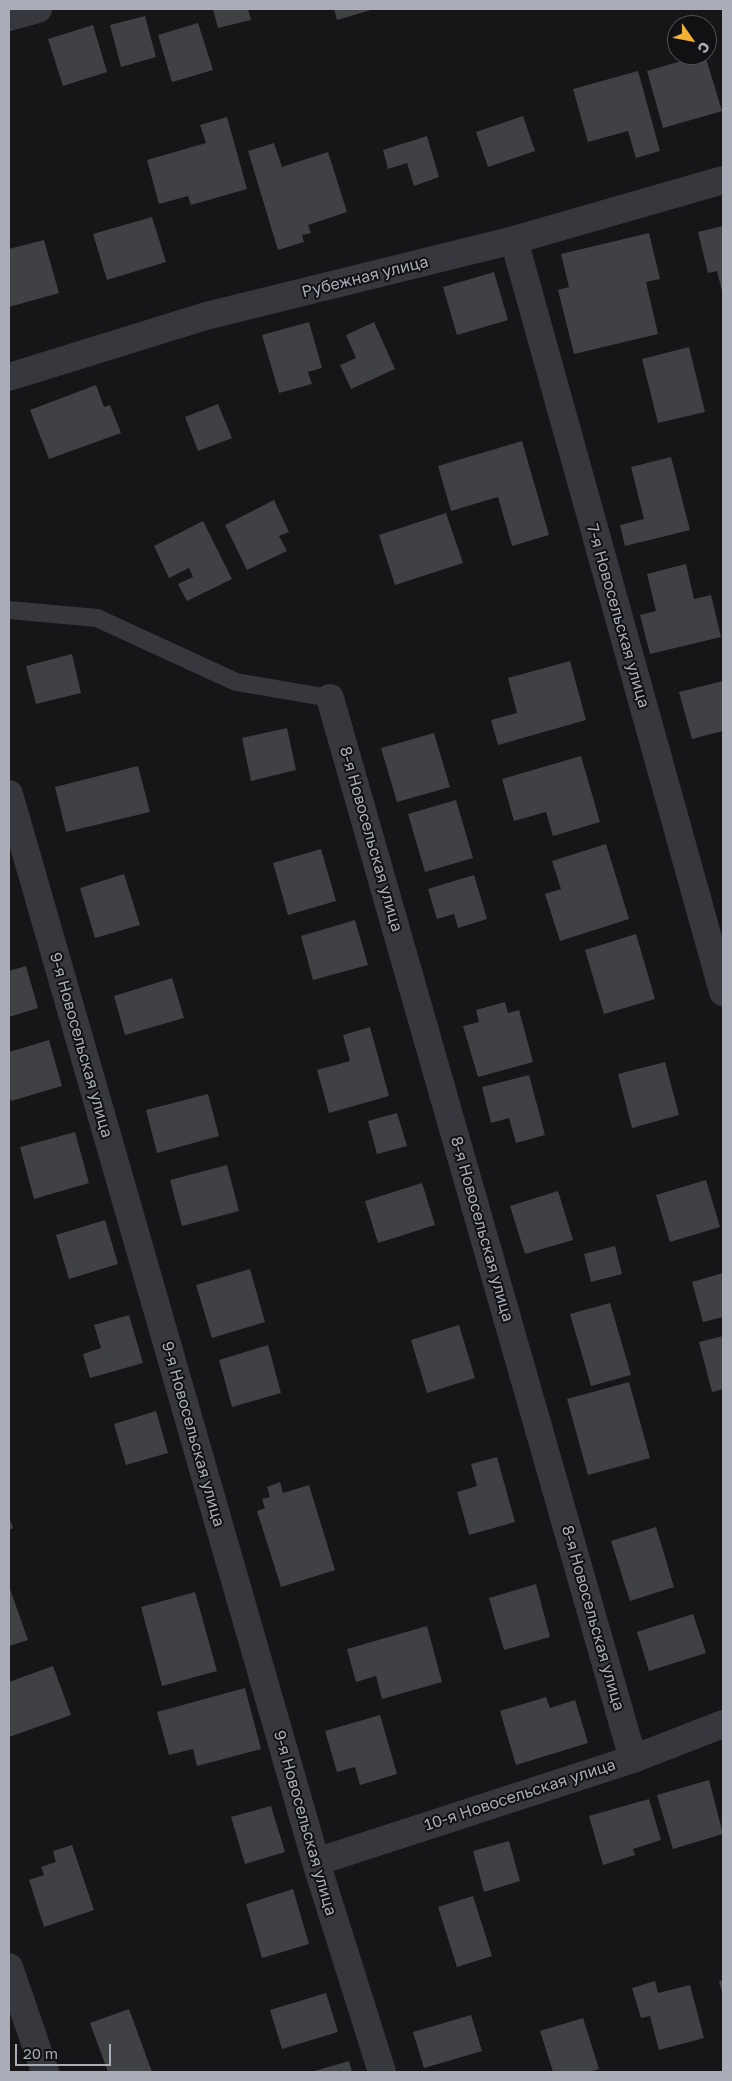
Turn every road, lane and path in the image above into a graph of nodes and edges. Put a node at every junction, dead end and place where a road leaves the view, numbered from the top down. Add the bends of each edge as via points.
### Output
1 (38, 9) edge
2 (9, 17) edge
3 (723, 180) edge
4 (514, 240) junction
5 (9, 377) edge
6 (9, 610) edge
7 (330, 698) joint
8 (9, 794) edge
9 (723, 992) edge
10 (723, 1724) edge
11 (633, 1759) junction
12 (316, 1862) junction
13 (9, 1967) edge
14 (45, 2072) edge
15 (382, 2072) edge

1 - 2 street
3 - 4 street, Рубежная улица
4 - 5 street, Рубежная улица via 206,316
4 - 9 street, 7-я Новосельская улица
6 - 7 lane via 97,618 236,682
7 - 11 street, 8-я Новосельская улица
8 - 12 street, 9-я Новосельская улица
10 - 11 street, 10-я Новосельская улица
11 - 12 street, 10-я Новосельская улица
12 - 15 street, 9-я Новосельская улица
13 - 14 street

